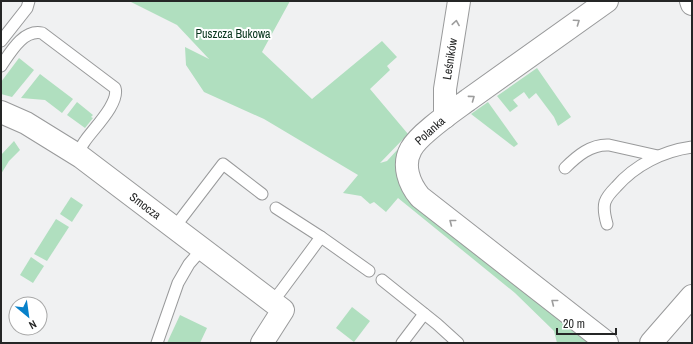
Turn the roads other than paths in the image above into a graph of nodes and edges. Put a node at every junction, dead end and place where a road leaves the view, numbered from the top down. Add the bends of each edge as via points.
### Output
1 (29, 1) edge
2 (459, 1) edge
3 (607, 1) edge
4 (691, 1) edge
5 (692, 4) edge
6 (1, 41) edge
7 (1, 66) edge
8 (1, 112) edge
9 (445, 117) junction
10 (692, 147) edge
11 (77, 155) junction
12 (658, 156) junction
13 (564, 168) dead end
14 (262, 194) dead end
15 (276, 208) dead end
16 (606, 224) dead end
17 (174, 228) junction
18 (321, 237) junction
19 (202, 249) junction
20 (369, 271) dead end
21 (382, 280) dead end
22 (692, 296) edge
23 (277, 306) junction
24 (424, 314) junction
25 (157, 343) edge
26 (262, 343) edge
27 (402, 343) edge
28 (458, 343) edge
29 (607, 343) edge
30 (651, 343) edge

1 - 6 lane via 27,8
9 -> 2 street, Leśników via 445,89
9 -> 3 street, Polanka
4 - 5 street
7 - 11 lane via 25,36 38,32 115,88 115,99
8 - 11 street, Smocza via 26,123
29 -> 9 street, Polanka via 413,189 408,177 407,163 411,149
10 - 12 lane
11 - 17 street, Smocza
12 - 13 lane via 602,144 578,155
12 - 16 lane via 632,171 608,197 605,202
14 - 17 lane via 222,164
15 - 18 lane
17 - 19 street, Smocza
18 - 20 lane
18 - 23 lane
19 - 23 street, Smocza
19 - 25 lane via 178,283
21 - 24 lane
22 - 30 street
23 - 26 street
24 - 27 lane
24 - 28 lane

